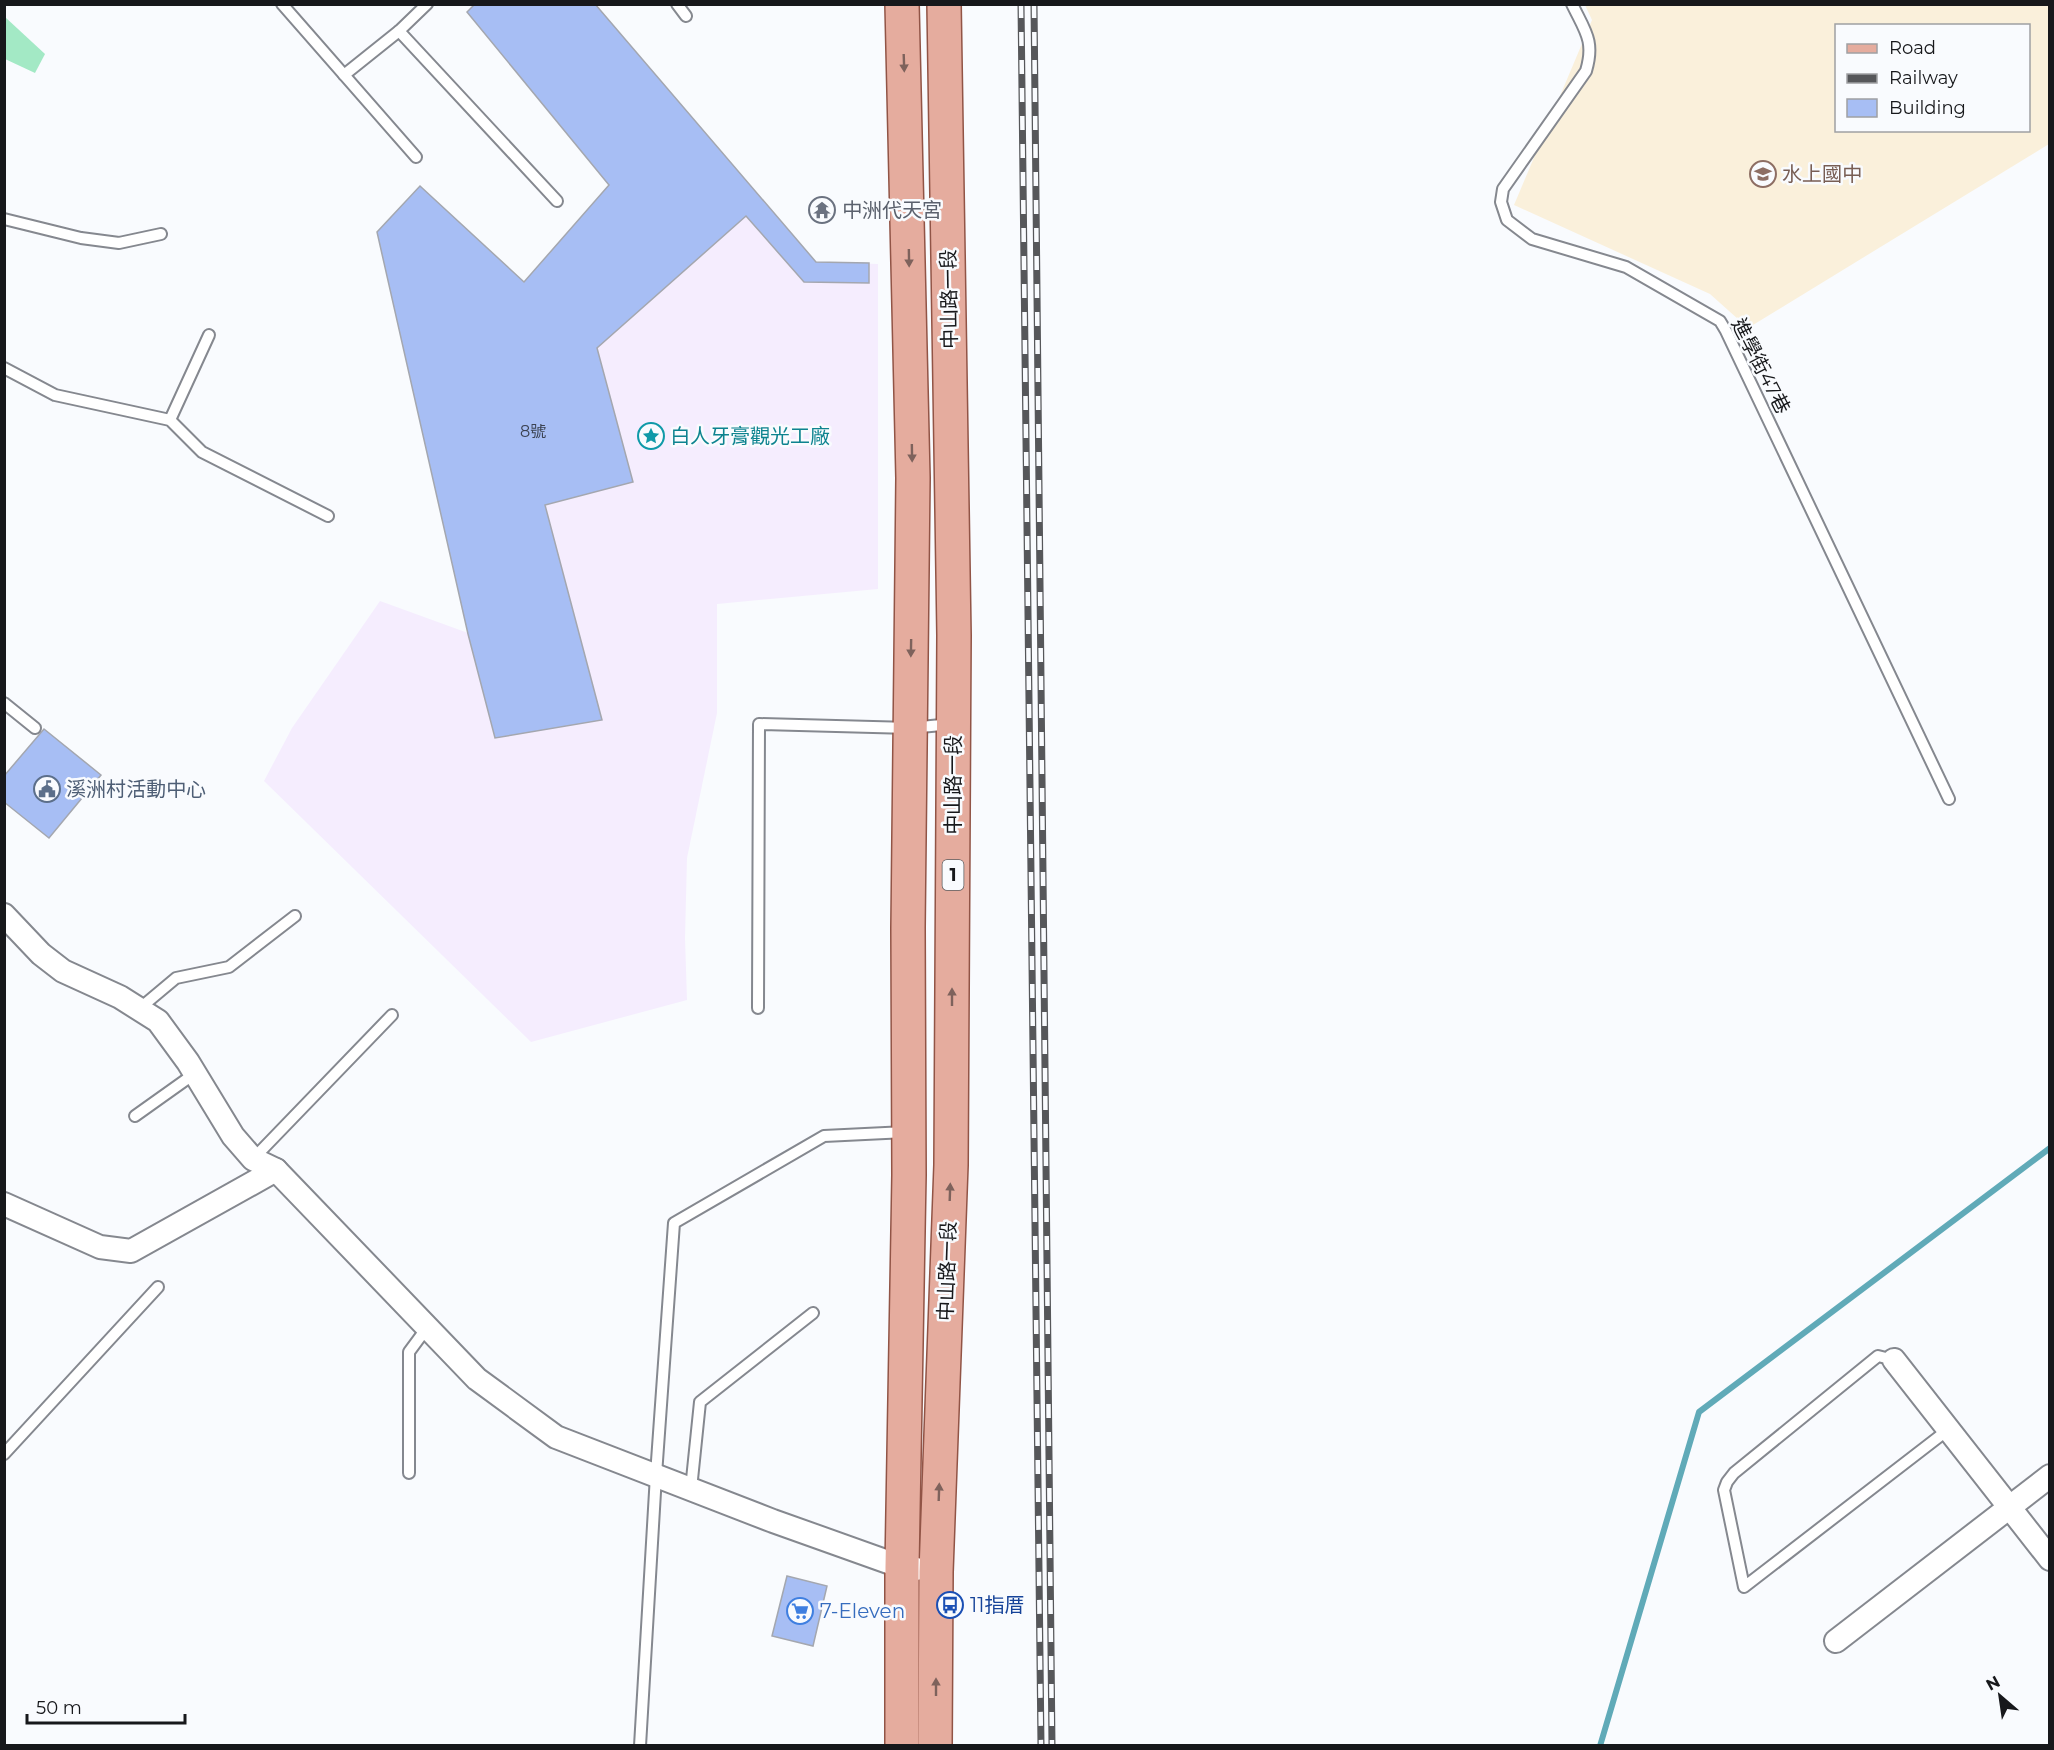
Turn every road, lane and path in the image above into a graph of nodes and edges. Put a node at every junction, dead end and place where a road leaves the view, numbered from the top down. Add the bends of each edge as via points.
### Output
1 (282, 4) edge
2 (427, 4) edge
3 (678, 4) edge
4 (902, 4) edge
5 (944, 4) edge
6 (1572, 4) edge
7 (686, 16) dead end
8 (399, 31) junction
9 (344, 75) junction
10 (416, 157) dead end
11 (558, 201) dead end
12 (4, 219) edge
13 (161, 234) dead end
14 (209, 335) dead end
15 (4, 368) edge
16 (170, 420) junction
17 (328, 516) dead end
18 (4, 703) edge
19 (954, 724) junction
20 (35, 728) dead end
21 (910, 728) junction
22 (1948, 799) dead end
23 (4, 915) edge
24 (295, 916) dead end
25 (758, 1008) dead end
26 (140, 1009) junction
27 (392, 1015) dead end
28 (194, 1074) junction
29 (135, 1116) dead end
30 (909, 1132) junction
31 (253, 1159) junction
32 (276, 1170) junction
33 (4, 1204) edge
34 (158, 1287) dead end
35 (813, 1312) dead end
36 (426, 1329) junction
37 (1893, 1360) joint
38 (1949, 1429) junction
39 (4, 1454) edge
40 (409, 1473) dead end
41 (656, 1475) junction
42 (2049, 1476) edge
43 (691, 1489) junction
44 (2010, 1506) junction
45 (2049, 1559) edge
46 (902, 1567) junction
47 (936, 1572) junction
48 (1836, 1641) dead end
49 (640, 1746) edge
50 (902, 1746) edge
51 (935, 1746) edge

1 - 9 lane
2 - 8 lane
3 - 7 lane
4 -> 21 main road, 中山路一段 via 913,478
5 - 19 main road, 中山路一段 / 1
6 - 22 lane, 進學街47巷 via 1591,44 1591,56 1586,71 1503,189 1501,202 1507,220 1532,239 1626,267 1720,321
8 - 9 lane
8 - 11 lane
9 - 10 lane
12 - 13 lane via 119,243
14 - 16 lane
15 - 16 lane via 55,395
16 - 17 lane via 202,452
18 - 20 lane
19 - 21 lane
47 -> 19 main road, 中山路一段 / 1 via 951,1165
21 - 25 lane via 759,724
21 - 30 main road, 中山路一段
23 - 26 street via 63,971
24 - 26 lane via 229,967 176,978
26 - 28 street via 158,1021
27 - 31 lane
28 - 29 lane
28 - 31 street via 233,1136
30 - 41 lane via 824,1136 674,1223
30 - 46 main road, 中山路一段
31 - 32 street
32 - 33 street via 131,1251 100,1247
32 - 36 street
34 - 39 lane
35 - 43 lane via 700,1402
36 - 40 lane via 409,1352
36 - 41 street via 477,1379 556,1437
37 - 38 street
37 - 38 lane via 1878,1356 1727,1482 1724,1490 1744,1587
38 - 44 street
41 - 43 street
41 - 49 lane
42 - 44 street
43 - 46 street
44 - 45 street
44 - 48 street
46 - 47 street
46 - 50 main road, 中山路一段
51 -> 47 main road, 中山路一段 / 1

